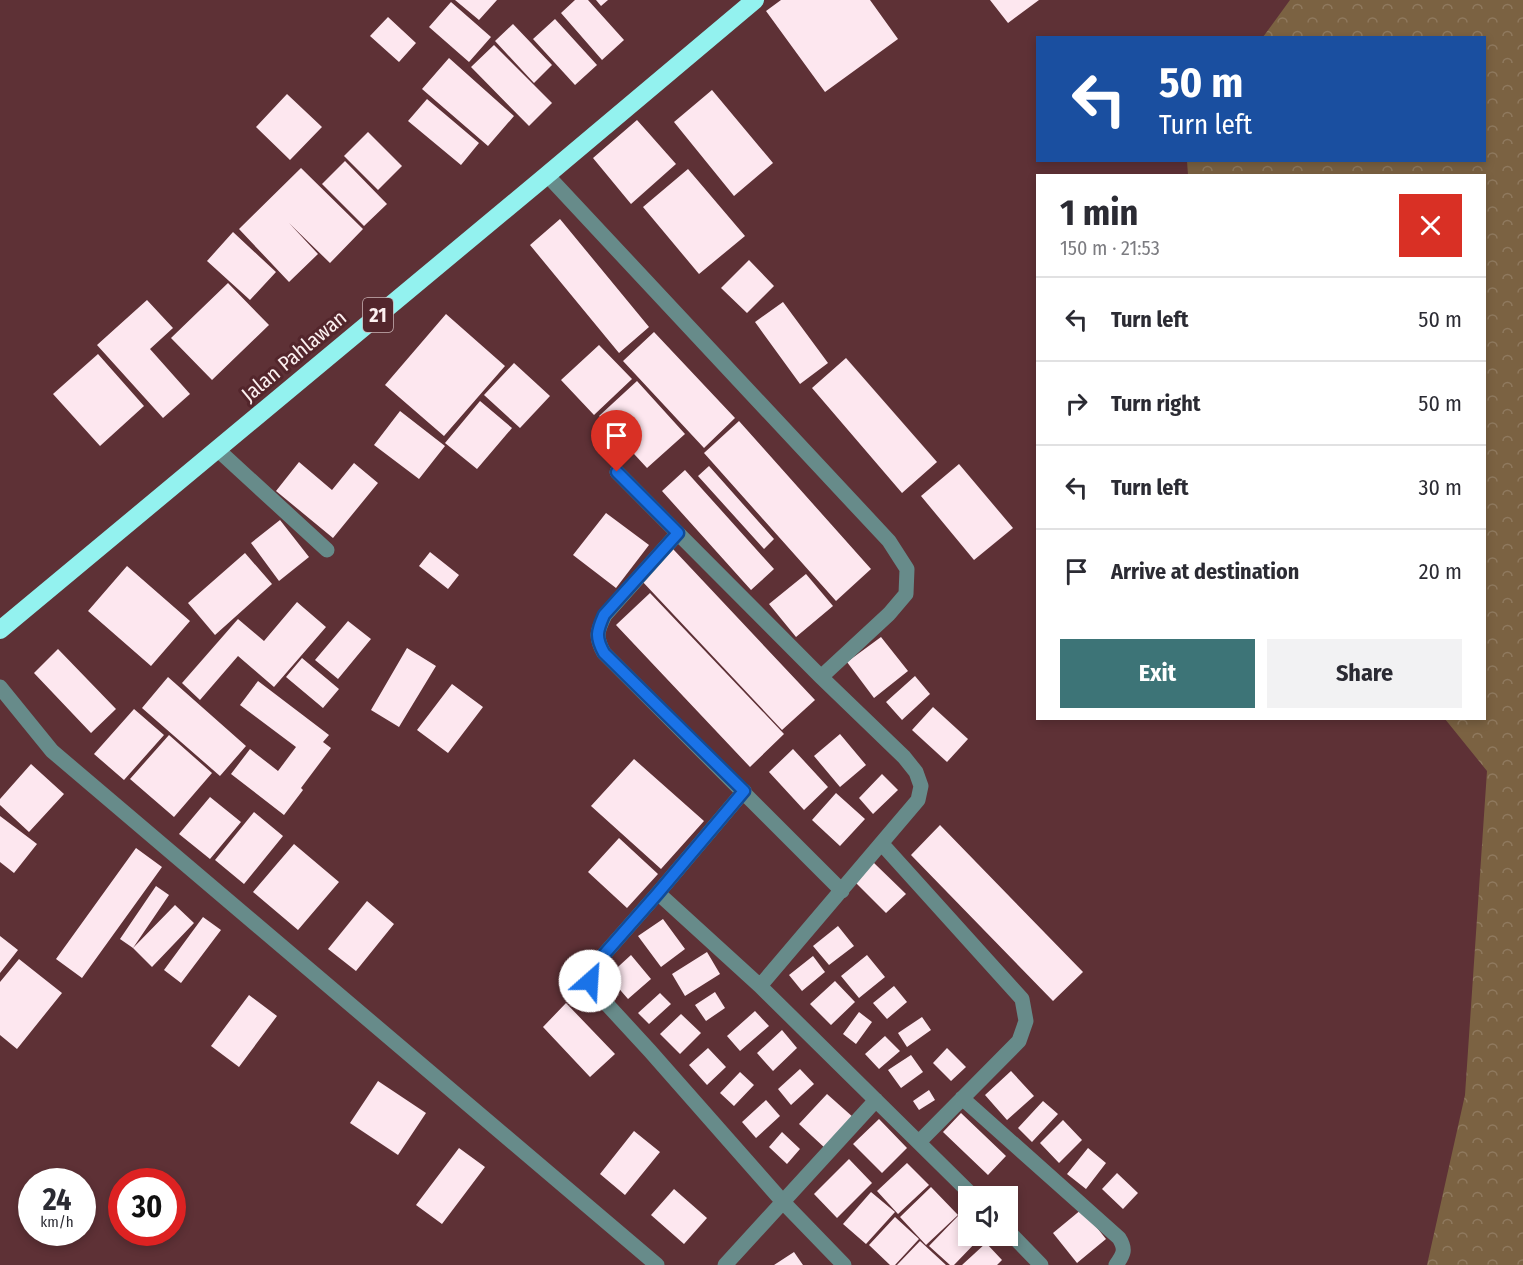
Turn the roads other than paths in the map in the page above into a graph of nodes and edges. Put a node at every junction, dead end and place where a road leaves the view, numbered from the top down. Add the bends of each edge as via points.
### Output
1 (755, 0) edge
2 (547, 175) junction
3 (217, 449) junction
4 (617, 472) dead end
5 (678, 533) junction
6 (327, 550) dead end
7 (0, 630) edge
8 (821, 677) junction
9 (0, 687) edge
10 (744, 791) junction
11 (882, 844) junction
12 (842, 891) junction
13 (658, 893) junction
14 (760, 986) junction
15 (962, 1098) junction
16 (876, 1100) junction
17 (919, 1142) junction
18 (963, 1186) edge
19 (783, 1202) junction
20 (1018, 1241) edge
21 (657, 1265) edge
22 (725, 1265) edge
23 (843, 1265) edge
24 (1041, 1265) edge
25 (1116, 1265) edge

1 - 2 highway, Jalan Pahlawan / 21
2 - 3 highway, Jalan Pahlawan / 21
2 - 8 street via 890,540 907,569 906,594
3 - 6 street
3 - 7 highway, Jalan Pahlawan / 21
4 - 5 street
5 - 8 street
5 - 10 street via 604,615 597,641 604,653
8 - 11 street via 916,772 921,786 918,800
9 - 21 street via 52,751
10 - 12 street
10 - 13 street
11 - 12 street
11 - 15 street via 1022,999 1026,1022 1019,1041
12 - 14 street
13 - 14 street
13 - 19 street via 593,967 592,988
14 - 16 street
15 - 17 street
15 - 25 street via 1119,1238 1124,1252
16 - 17 street
16 - 19 street
17 - 18 street
19 - 22 street
19 - 23 street
20 - 24 street

